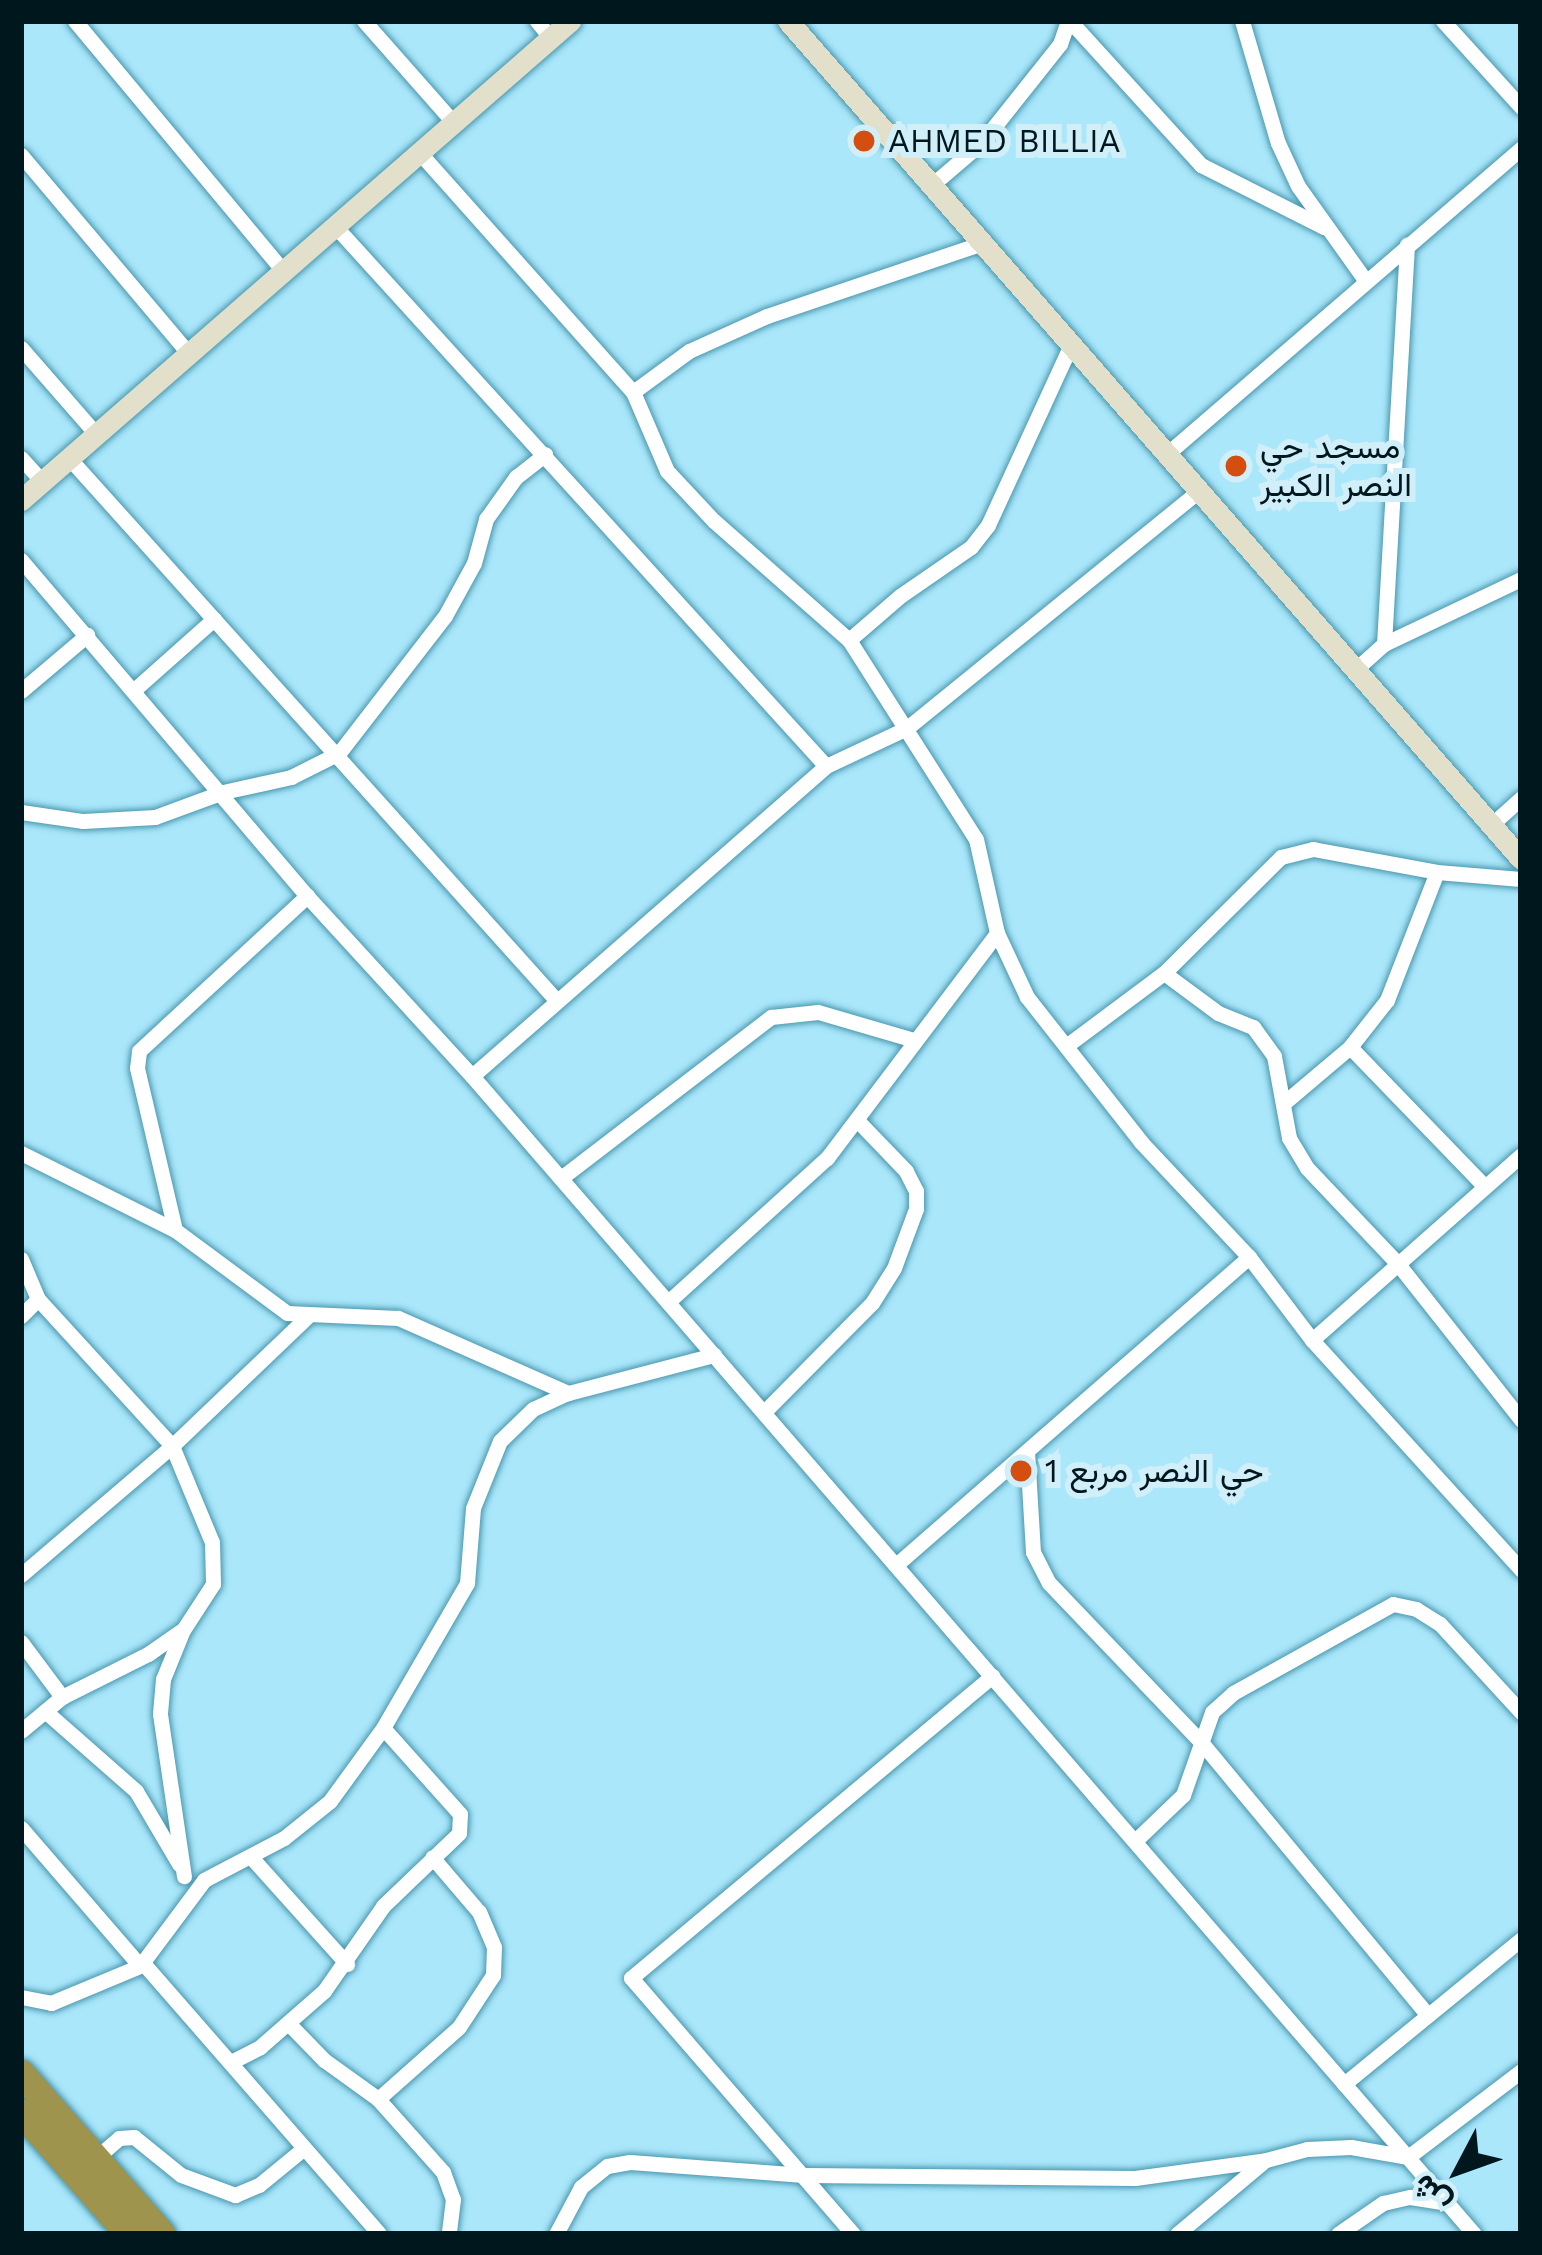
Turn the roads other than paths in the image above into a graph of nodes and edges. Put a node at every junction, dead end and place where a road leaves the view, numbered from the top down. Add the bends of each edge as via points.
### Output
1 (75, 21) edge
2 (364, 21) edge
3 (570, 21) edge
4 (788, 21) edge
5 (1069, 21) edge
6 (1242, 21) edge
7 (1443, 21) edge
8 (544, 29) edge
9 (1521, 107) edge
10 (454, 123) junction
11 (419, 152) junction
12 (21, 154) edge
13 (1514, 154) edge
14 (1521, 177) edge
15 (933, 184) junction
16 (334, 225) junction
17 (1324, 226) junction
18 (985, 242) junction
19 (1407, 244) junction
20 (283, 271) junction
21 (1365, 280) junction
22 (1072, 342) junction
23 (21, 348) edge
24 (189, 354) junction
25 (633, 392) junction
26 (96, 434) junction
27 (1168, 453) junction
28 (544, 454) junction
29 (21, 458) edge
30 (69, 458) junction
31 (42, 482) junction
32 (1200, 490) junction
33 (21, 500) edge
34 (21, 560) edge
35 (1521, 579) edge
36 (214, 619) junction
37 (86, 635) junction
38 (849, 640) junction
39 (1384, 644) junction
40 (1356, 670) junction
41 (134, 689) junction
42 (21, 691) edge
43 (907, 728) junction
44 (339, 752) junction
45 (826, 766) junction
46 (223, 793) junction
47 (1521, 798) edge
48 (21, 812) edge
49 (1491, 825) junction
50 (1521, 860) edge
51 (1437, 872) junction
52 (1521, 879) edge
53 (307, 896) junction
54 (997, 933) junction
55 (1164, 973) junction
56 (557, 1001) junction
57 (914, 1040) junction
58 (1066, 1046) junction
59 (1350, 1047) junction
60 (472, 1076) junction
61 (1285, 1102) junction
62 (857, 1120) junction
63 (21, 1153) edge
64 (1521, 1155) edge
65 (561, 1178) junction
66 (1485, 1187) junction
67 (175, 1230) junction
68 (1250, 1257) junction
69 (21, 1259) edge
70 (1398, 1264) junction
71 (38, 1299) junction
72 (668, 1302) junction
73 (21, 1316) edge
74 (308, 1316) junction
75 (1312, 1340) junction
76 (714, 1355) junction
77 (568, 1393) junction
78 (764, 1412) junction
79 (1521, 1420) edge
80 (172, 1446) junction
81 (1027, 1451) junction
82 (896, 1565) junction
83 (1521, 1570) edge
84 (21, 1574) edge
85 (183, 1630) junction
86 (21, 1642) edge
87 (992, 1676) junction
88 (62, 1696) junction
89 (45, 1711) junction
90 (1521, 1712) edge
91 (383, 1728) junction
92 (21, 1731) edge
93 (1201, 1742) junction
94 (21, 1828) edge
95 (1136, 1840) junction
96 (251, 1856) junction
97 (432, 1857) junction
98 (184, 1876) junction
99 (191, 1894) junction
100 (1521, 1939) edge
101 (142, 1964) junction
102 (347, 1964) junction
103 (21, 1997) edge
104 (1428, 2015) junction
105 (288, 2023) junction
106 (230, 2062) junction
107 (1521, 2071) edge
108 (21, 2073) edge
109 (1344, 2084) junction
110 (378, 2099) junction
111 (21, 2112) edge
112 (304, 2148) junction
113 (1408, 2157) junction
114 (96, 2158) junction
115 (1266, 2160) junction
116 (804, 2175) junction
117 (1447, 2203) junction
118 (128, 2234) edge
119 (162, 2234) edge
120 (379, 2234) edge
121 (449, 2234) edge
122 (556, 2234) edge
123 (853, 2234) edge
124 (1177, 2234) edge
125 (1338, 2234) edge
126 (1474, 2234) edge

1 - 20 street
2 - 10 street
3 - 8 street
4 - 15 street
5 - 15 street via 1007,112
5 - 17 street via 1201,165
6 - 17 street via 1278,143
7 - 9 street
8 - 10 street
10 - 11 street
11 - 16 street
11 - 25 street
12 - 24 street
13 - 14 street
13 - 19 street
15 - 18 street
16 - 20 street
16 - 28 street
17 - 21 street
18 - 22 street
18 - 25 street via 767,316 689,351
19 - 21 street
19 - 39 street
20 - 24 street
21 - 27 street
22 - 27 street
22 - 38 street via 988,525 971,547
23 - 26 street
24 - 26 street
25 - 38 street via 668,471
26 - 30 street
27 - 32 street
28 - 44 street via 486,519 474,563 445,616
28 - 45 street
29 - 31 street
30 - 31 street
30 - 36 street
31 - 33 street
32 - 40 street
32 - 43 street
34 - 37 street
35 - 39 street
36 - 41 street
36 - 44 street
37 - 41 street
37 - 42 street
38 - 43 street
39 - 40 street
40 - 49 street
41 - 46 street
43 - 45 street
43 - 54 street via 976,839
44 - 46 street via 291,777
44 - 56 street
45 - 56 street
46 - 48 street via 155,817
46 - 53 street
47 - 49 street
49 - 50 street
51 - 52 street
51 - 55 street via 1313,849 1280,857
51 - 59 street via 1388,1000
53 - 60 street
53 - 67 street via 139,1051
54 - 57 street
54 - 58 street via 1027,997
55 - 58 street
55 - 61 street via 1252,1027 1274,1056
56 - 60 street
57 - 62 street
57 - 65 street via 818,1012 771,1017
58 - 68 street via 1141,1142
59 - 61 street
59 - 66 street
60 - 65 street
61 - 70 street via 1289,1138 1307,1168
62 - 72 street via 827,1158
62 - 78 street via 906,1171 916,1209 872,1303
63 - 67 street
64 - 66 street
65 - 72 street
66 - 70 street
67 - 74 street via 286,1313
68 - 75 street
68 - 81 street
69 - 71 street
70 - 75 street
70 - 79 street
71 - 73 street
71 - 80 street
72 - 76 street
74 - 77 street via 398,1318
74 - 80 street
75 - 83 street
76 - 77 street
76 - 78 street
77 - 91 street via 533,1409 500,1441 472,1508 467,1583
78 - 82 street
80 - 84 street
80 - 85 street via 212,1542 213,1584
81 - 82 street
81 - 93 street via 1033,1552 1049,1583
82 - 87 street
85 - 88 street
85 - 98 street via 163,1679 160,1714
86 - 88 street
87 - 95 street
87 - 116 street via 631,1978
88 - 89 street
89 - 92 street
89 - 98 street via 136,1791
90 - 93 street via 1439,1624 1393,1604 1233,1693 1212,1712
91 - 96 street via 321,1811
91 - 97 street via 460,1814 459,1833
93 - 95 street via 1183,1795
93 - 104 street
94 - 101 street
95 - 109 street
96 - 99 street
96 - 102 street
97 - 102 street via 382,1906
97 - 110 street via 479,1912 494,1947 494,1975 459,2027
98 - 99 street
99 - 101 street
100 - 104 street
101 - 103 street via 51,2003
101 - 106 street
102 - 105 street
104 - 109 street
105 - 106 street
105 - 110 street
106 - 112 street
107 - 113 street
108 - 114 highway
109 - 113 street
110 - 121 street via 451,2186
111 - 118 highway
112 - 114 street via 235,2195 181,2175 134,2137 119,2138
112 - 120 street
113 - 115 street via 1351,2147
113 - 117 street
114 - 119 highway
115 - 116 street via 1135,2178
115 - 124 street
116 - 122 street via 607,2166 581,2187
116 - 123 street
117 - 125 street via 1383,2203
117 - 126 street

